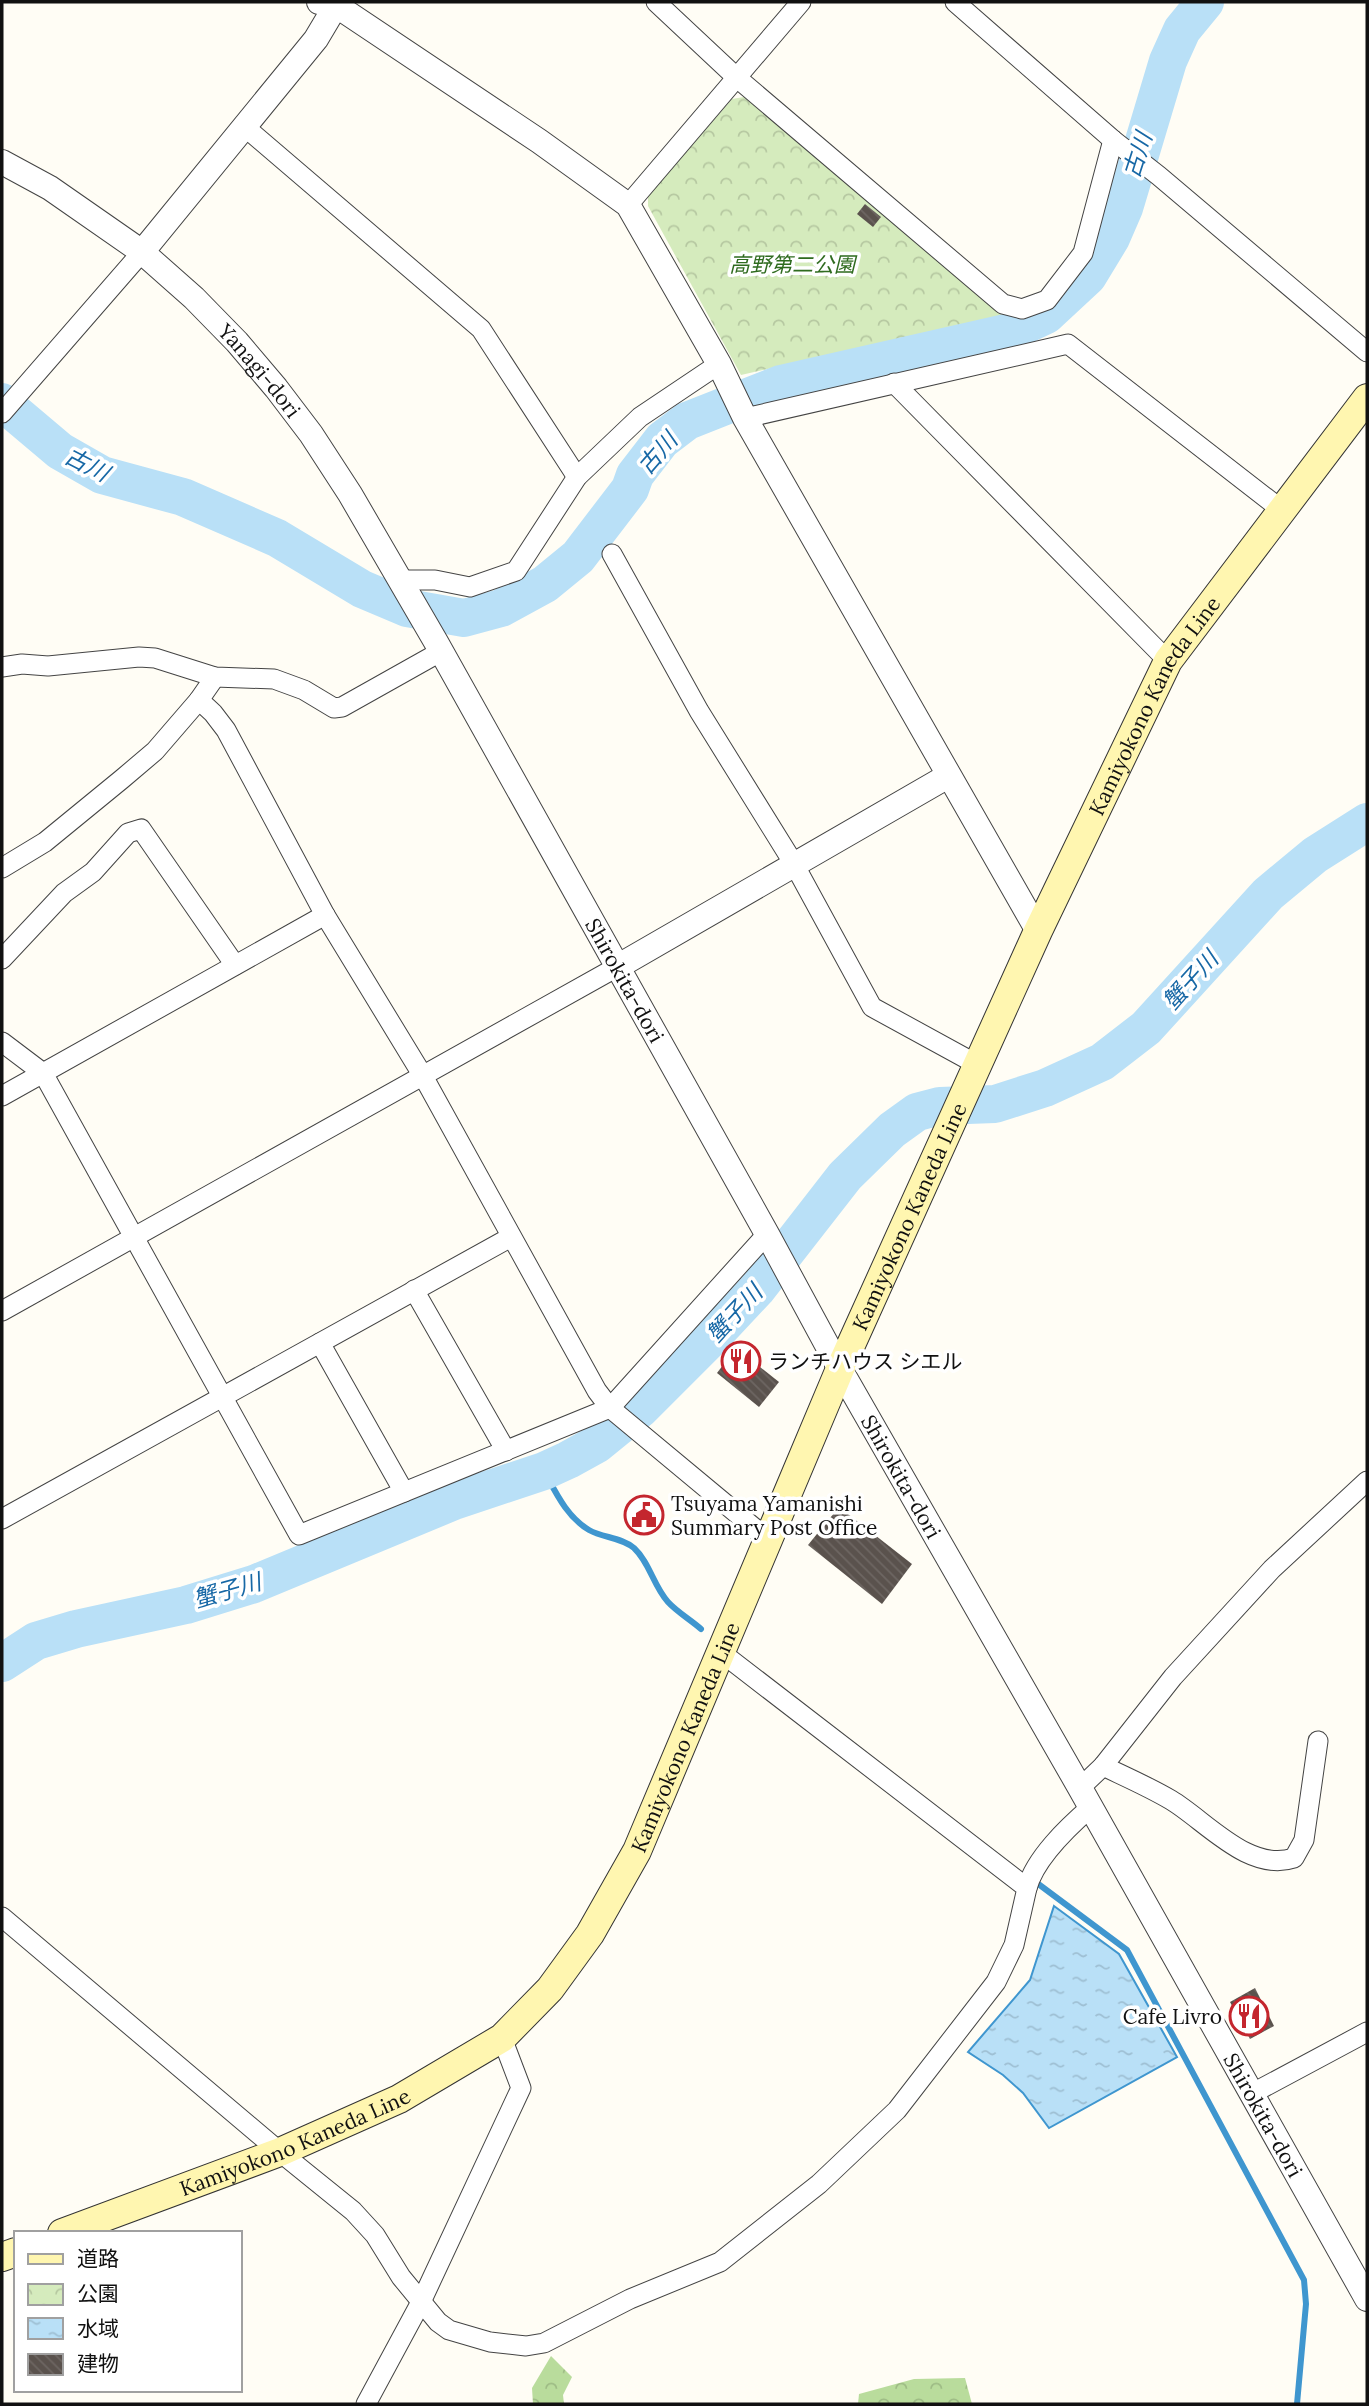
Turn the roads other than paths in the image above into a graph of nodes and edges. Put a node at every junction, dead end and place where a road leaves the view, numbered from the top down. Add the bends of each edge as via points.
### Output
1 (656, 2) edge
2 (801, 2) edge
3 (955, 2) edge
4 (331, 3) edge
5 (736, 78) junction
6 (245, 127) junction
7 (1113, 140) junction
8 (2, 162) edge
9 (628, 205) junction
10 (142, 253) junction
11 (1367, 352) edge
12 (719, 364) junction
13 (894, 383) junction
14 (1367, 398) edge
15 (2, 413) edge
16 (745, 418) junction
17 (578, 477) junction
18 (1283, 511) junction
19 (612, 554) dead end
20 (400, 582) junction
21 (438, 647) junction
22 (1168, 661) junction
23 (2, 667) edge
24 (215, 677) junction
25 (199, 700) junction
26 (948, 776) junction
27 (793, 864) junction
28 (2, 868) edge
29 (325, 915) junction
30 (1038, 931) junction
31 (2, 959) edge
32 (235, 965) junction
33 (617, 967) junction
34 (2, 1042) edge
35 (43, 1073) junction
36 (423, 1076) junction
37 (973, 1077) junction
38 (2, 1096) edge
39 (511, 1237) junction
40 (133, 1238) junction
41 (769, 1238) junction
42 (414, 1290) junction
43 (2, 1311) edge
44 (320, 1343) junction
45 (840, 1369) junction
46 (221, 1397) junction
47 (610, 1408) junction
48 (506, 1451) junction
49 (1367, 1481) edge
50 (404, 1492) junction
51 (2, 1519) edge
52 (770, 1541) junction
53 (721, 1656) junction
54 (1318, 1741) dead end
55 (1103, 1766) junction
56 (1085, 1798) junction
57 (1027, 1888) junction
58 (2, 1917) edge
59 (1367, 2032) edge
60 (502, 2038) junction
61 (1252, 2093) junction
62 (280, 2152) junction
63 (67, 2231) edge
64 (1367, 2299) edge
65 (421, 2302) junction
66 (366, 2404) edge

1 - 5 street
2 - 5 street
3 - 7 street
4 - 6 street via 316,39
4 - 9 street
5 - 7 street via 1003,304 1022,309 1047,300 1083,253
5 - 9 street
6 - 10 street
6 - 17 street via 481,328
7 - 11 street
8 - 10 street, Yanagi-dori via 50,188
9 - 12 street
10 - 15 street
10 - 20 street, Yanagi-dori via 194,298 276,388 350,494
12 - 16 street
12 - 17 street via 640,417
13 - 16 street
13 - 18 street via 1068,344
13 - 22 street
14 - 18 main road, Kamiyokono Kaneda Line
16 - 26 street
17 - 20 street via 516,571 470,587 435,580
18 - 22 main road, Kamiyokono Kaneda Line
19 - 27 street via 699,711
20 - 21 street, Yanagi-dori
21 - 24 street via 342,707 334,708 274,679
21 - 33 street, Shirokita-dori
22 - 30 main road, Kamiyokono Kaneda Line
23 - 24 street via 139,657
24 - 25 street
25 - 28 street via 139,765 44,842
25 - 29 street via 226,730
26 - 27 street
26 - 30 street
27 - 33 street
27 - 37 street via 872,1007
29 - 32 street
29 - 36 street
30 - 37 main road, Kamiyokono Kaneda Line
31 - 32 street via 64,892 93,872 128,833 141,829
32 - 35 street
33 - 36 street
33 - 41 street, Shirokita-dori
34 - 35 street
35 - 38 street
35 - 40 street
36 - 39 street
36 - 40 street
37 - 45 main road, Kamiyokono Kaneda Line
39 - 42 street
39 - 47 street
40 - 43 street
40 - 46 street
41 - 45 street, Shirokita-dori
41 - 47 street
42 - 44 street
42 - 48 street
44 - 46 street
44 - 50 street
45 - 52 main road, Kamiyokono Kaneda Line
45 - 56 street, Shirokita-dori
46 - 50 street via 299,1535
46 - 51 street
47 - 48 street
47 - 52 street
48 - 50 street
49 - 55 street via 1254,1589 1173,1677
52 - 53 main road, Kamiyokono Kaneda Line
53 - 57 street
53 - 60 main road, Kamiyokono Kaneda Line via 637,1852 590,1934 550,1989
54 - 55 street via 1304,1840 1294,1858 1280,1863 1236,1847 1174,1802
55 - 56 street
56 - 57 street via 1076,1820 1035,1867
56 - 61 street, Shirokita-dori
57 - 65 street via 1014,1945 996,1982 897,2110 819,2185 720,2262 630,2299 544,2343 526,2346 449,2330
58 - 62 street
59 - 61 street
60 - 62 main road, Kamiyokono Kaneda Line via 399,2099
60 - 65 street via 521,2088
61 - 64 street, Shirokita-dori
62 - 63 main road, Kamiyokono Kaneda Line
62 - 65 street via 353,2211
65 - 66 street

